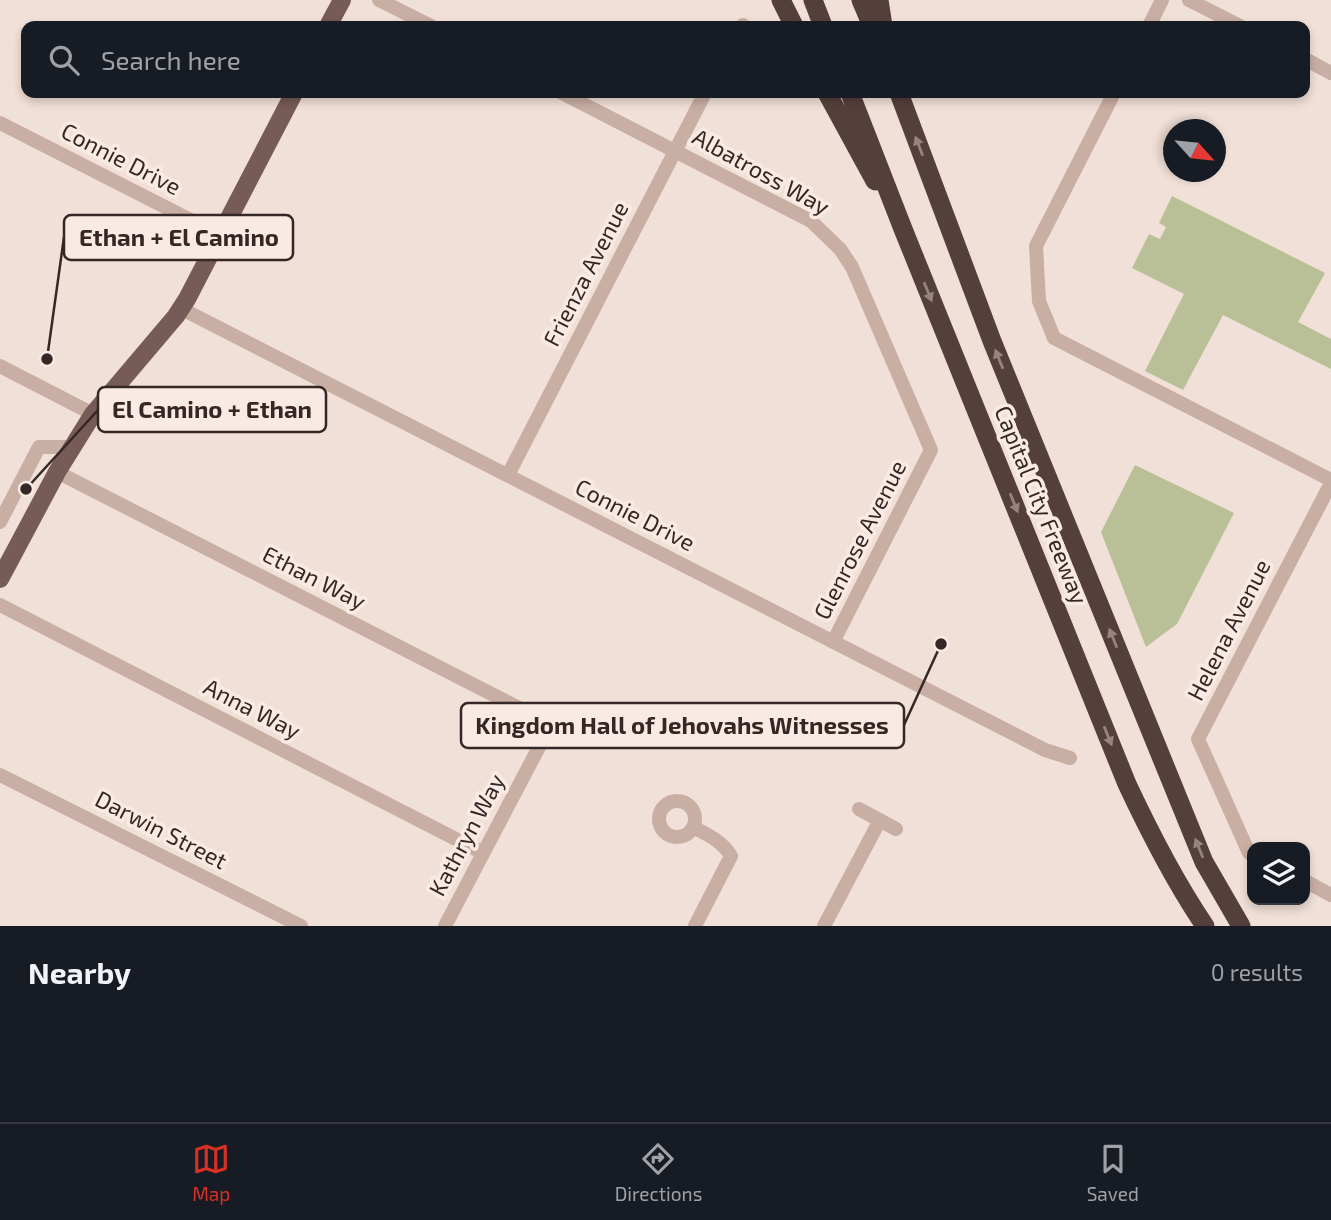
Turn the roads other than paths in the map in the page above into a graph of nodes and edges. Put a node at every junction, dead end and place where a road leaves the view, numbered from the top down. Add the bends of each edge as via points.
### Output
1 (342, 0) edge
2 (379, 0) edge
3 (781, 0) edge
4 (813, 0) edge
5 (861, 0) edge
6 (879, 0) edge
7 (1162, 0) edge
8 (1189, 0) edge
9 (331, 21) edge
10 (421, 21) edge
11 (792, 21) edge
12 (821, 21) edge
13 (870, 21) edge
14 (882, 21) edge
15 (1152, 21) edge
16 (1230, 21) edge
17 (1310, 62) edge
18 (1331, 73) edge
19 (291, 98) edge
20 (572, 98) edge
21 (702, 98) edge
22 (830, 98) edge
23 (852, 98) edge
24 (901, 98) edge
25 (1111, 98) edge
26 (0, 123) edge
27 (675, 150) junction
28 (903, 229) junction
29 (220, 235) junction
30 (182, 309) junction
31 (0, 366) edge
32 (902, 383) joint
33 (93, 414) junction
34 (72, 447) junction
35 (57, 472) junction
36 (508, 475) junction
37 (1331, 481) edge
38 (0, 522) edge
39 (0, 579) edge
40 (0, 605) edge
41 (833, 642) junction
42 (549, 728) joint
43 (1070, 758) dead end
44 (0, 775) edge
45 (859, 809) dead end
46 (880, 820) junction
47 (1144, 821) junction
48 (693, 827) dead end
49 (896, 829) dead end
50 (1247, 851) edge
51 (483, 853) junction
52 (1310, 884) edge
53 (1331, 895) edge
54 (301, 926) edge
55 (445, 926) edge
56 (695, 926) edge
57 (824, 926) edge
58 (1191, 926) edge
59 (1205, 926) edge
60 (1243, 926) edge

1 - 9 main road
2 - 10 street
3 - 11 highway
4 - 12 highway
5 - 13 highway
6 - 14 highway
7 - 15 street
8 - 16 street
17 - 18 street
19 - 29 main road
20 - 27 street, Albatross Way
21 - 27 street, Frienza Avenue
22 - 28 highway
23 - 28 highway, Capital City Freeway
60 -> 24 highway, Capital City Freeway via 1204,862 992,341
25 - 37 street via 1036,246 1039,301 1054,338
26 - 29 street, Connie Drive
27 - 32 street, Albatross Way via 811,221 827,234 852,267
27 - 36 street, Frienza Avenue
28 -> 47 highway, Capital City Freeway
29 - 30 main road
30 - 33 main road
30 - 36 street, Connie Drive
31 - 33 street
32 - 41 street, Glenrose Avenue via 931,450
33 - 34 main road
34 - 35 main road
34 - 38 street via 39,447
35 - 39 main road
35 - 42 street, Ethan Way via 529,713
36 - 41 street, Connie Drive
37 - 50 street, Helena Avenue via 1198,739
40 - 51 street, Anna Way
41 - 43 street, Connie Drive via 1045,750
42 - 51 street, Kathryn Way
44 - 54 street, Darwin Street
45 - 46 street
46 - 49 street
46 - 57 street
47 - 58 highway
47 - 59 highway, Capital City Freeway
48 - 56 street via 725,847 731,856
51 - 55 street, Kathryn Way
52 - 53 street

